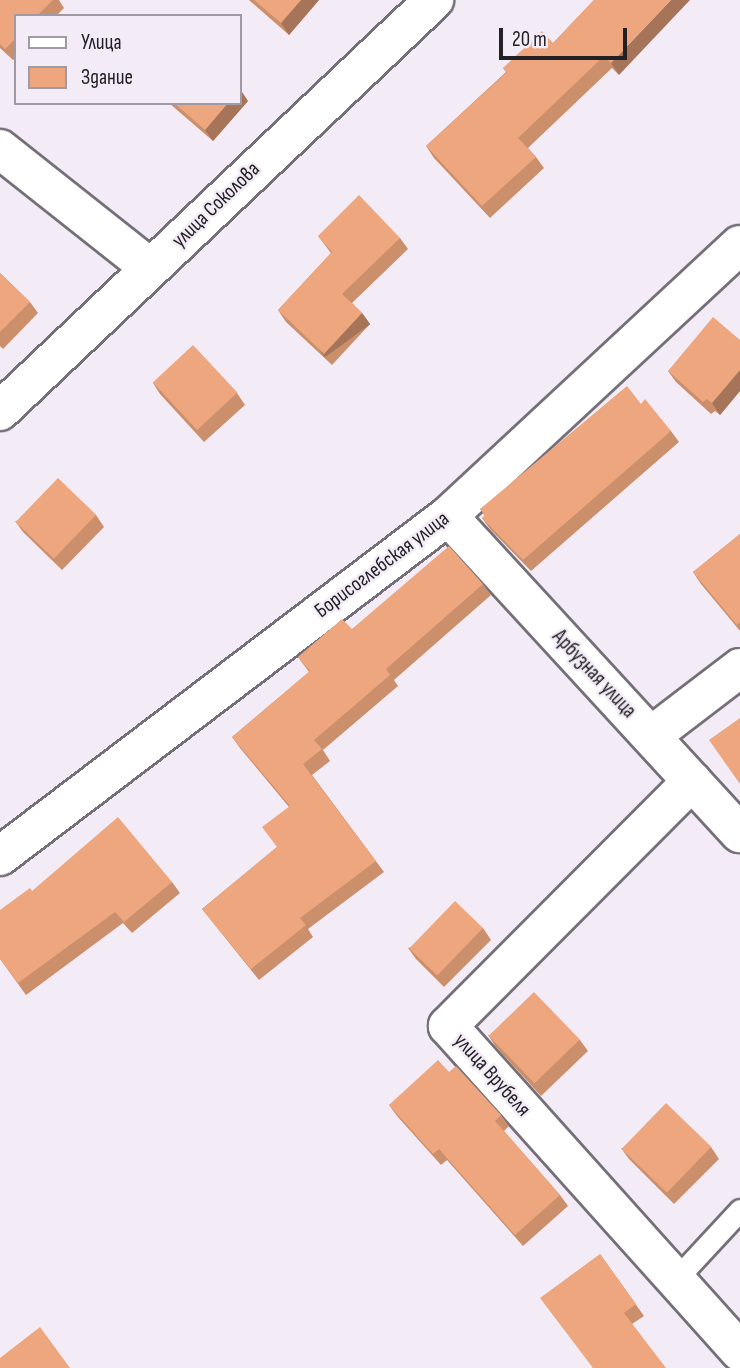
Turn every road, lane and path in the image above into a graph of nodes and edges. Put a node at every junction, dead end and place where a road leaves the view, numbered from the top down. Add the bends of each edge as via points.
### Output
1 (434, 0) edge
2 (0, 149) edge
3 (740, 245) edge
4 (150, 268) junction
5 (0, 411) edge
6 (448, 516) junction
7 (740, 668) edge
8 (651, 736) junction
9 (692, 781) junction
10 (740, 833) edge
11 (0, 856) edge
12 (740, 1210) edge
13 (676, 1279) junction
14 (740, 1351) edge

1 - 4 street, улица Соколова
2 - 4 street
3 - 6 street, Борисоглебская улица
4 - 5 street, улица Соколова
6 - 8 street, Арбузная улица
6 - 11 street, Борисоглебская улица
7 - 8 street
8 - 9 street, Арбузная улица
9 - 10 street, Арбузная улица
9 - 13 street, улица Врубеля via 448,1026
12 - 13 lane
13 - 14 street, улица Врубеля

